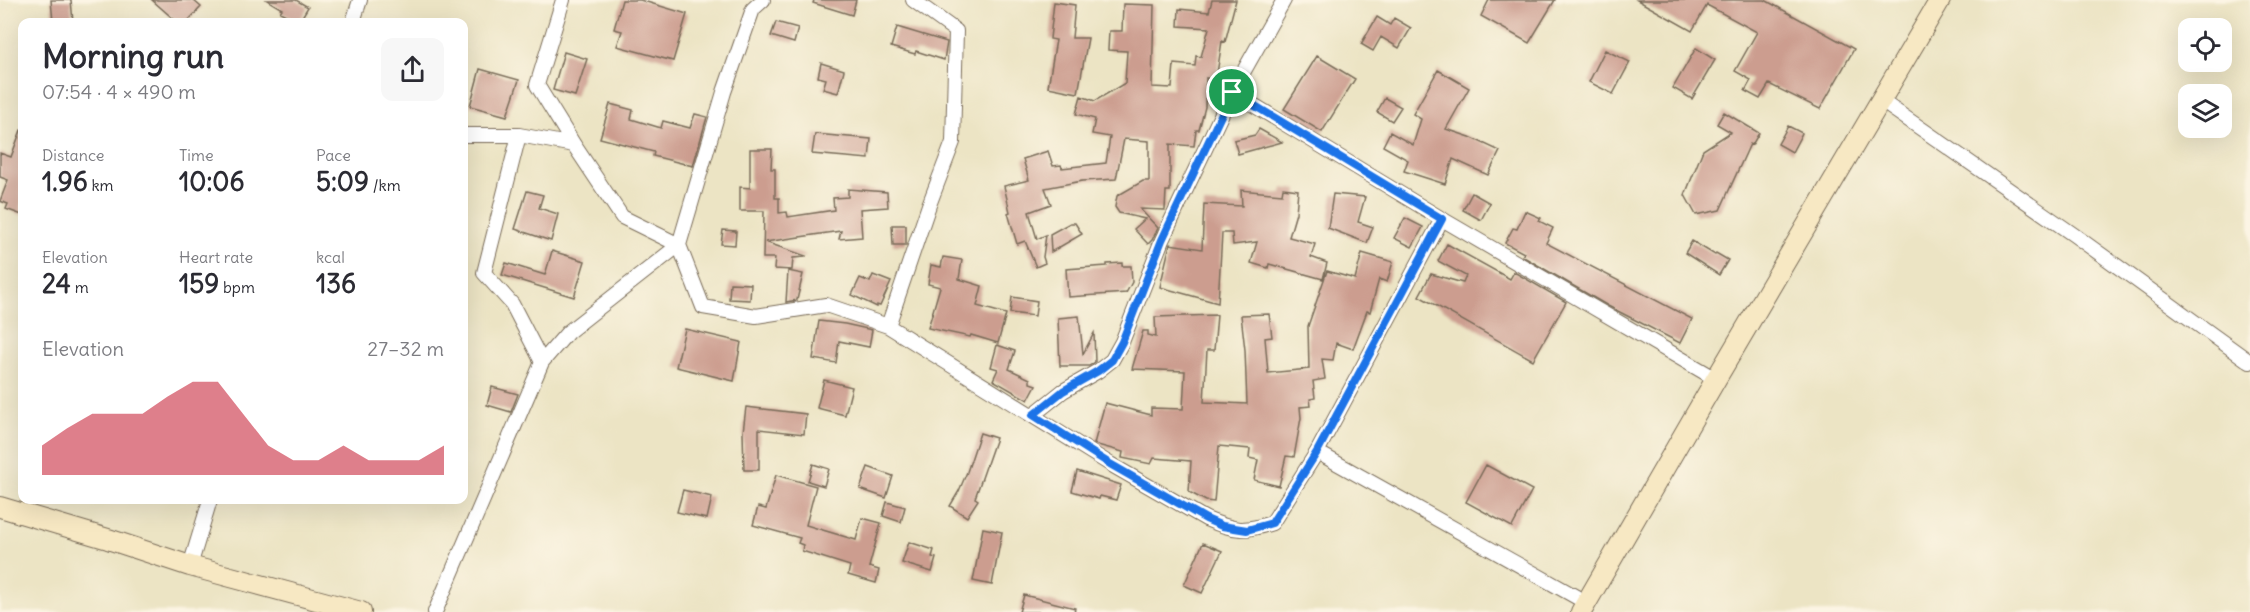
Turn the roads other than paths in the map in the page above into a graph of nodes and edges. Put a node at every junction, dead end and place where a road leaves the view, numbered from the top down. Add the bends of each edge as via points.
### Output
1 (360, 0) edge
2 (563, 0) edge
3 (763, 0) edge
4 (912, 0) edge
5 (1284, 0) edge
6 (1940, 0) edge
7 (354, 18) edge
8 (1232, 92) junction
9 (1880, 100) junction
10 (468, 135) edge
11 (519, 135) junction
12 (574, 145) junction
13 (1442, 219) junction
14 (680, 244) junction
15 (888, 326) junction
16 (542, 362) junction
17 (2250, 362) edge
18 (1716, 379) junction
19 (1033, 415) junction
20 (1317, 452) junction
21 (209, 504) edge
22 (0, 507) edge
23 (190, 566) junction
24 (1584, 608) edge
25 (361, 612) edge
26 (435, 612) edge

1 - 7 street
2 - 12 street via 537,85
3 - 14 street via 753,9 724,92
4 - 15 street via 956,30 953,142
5 - 8 street
6 - 9 main road
8 - 13 street
8 - 19 street via 1162,240 1112,360
9 - 17 street
9 - 18 main road
10 - 11 street
11 - 12 street
11 - 16 street via 483,273 512,304
12 - 14 street via 622,217
13 - 18 street
13 - 20 street
14 - 15 street via 703,307 756,316 826,305
14 - 16 street via 568,332
15 - 19 street
16 - 26 street
18 - 24 main road
19 - 20 street via 1206,519 1247,530 1272,523
20 - 24 street
21 - 23 street
22 - 23 main road
23 - 25 main road

